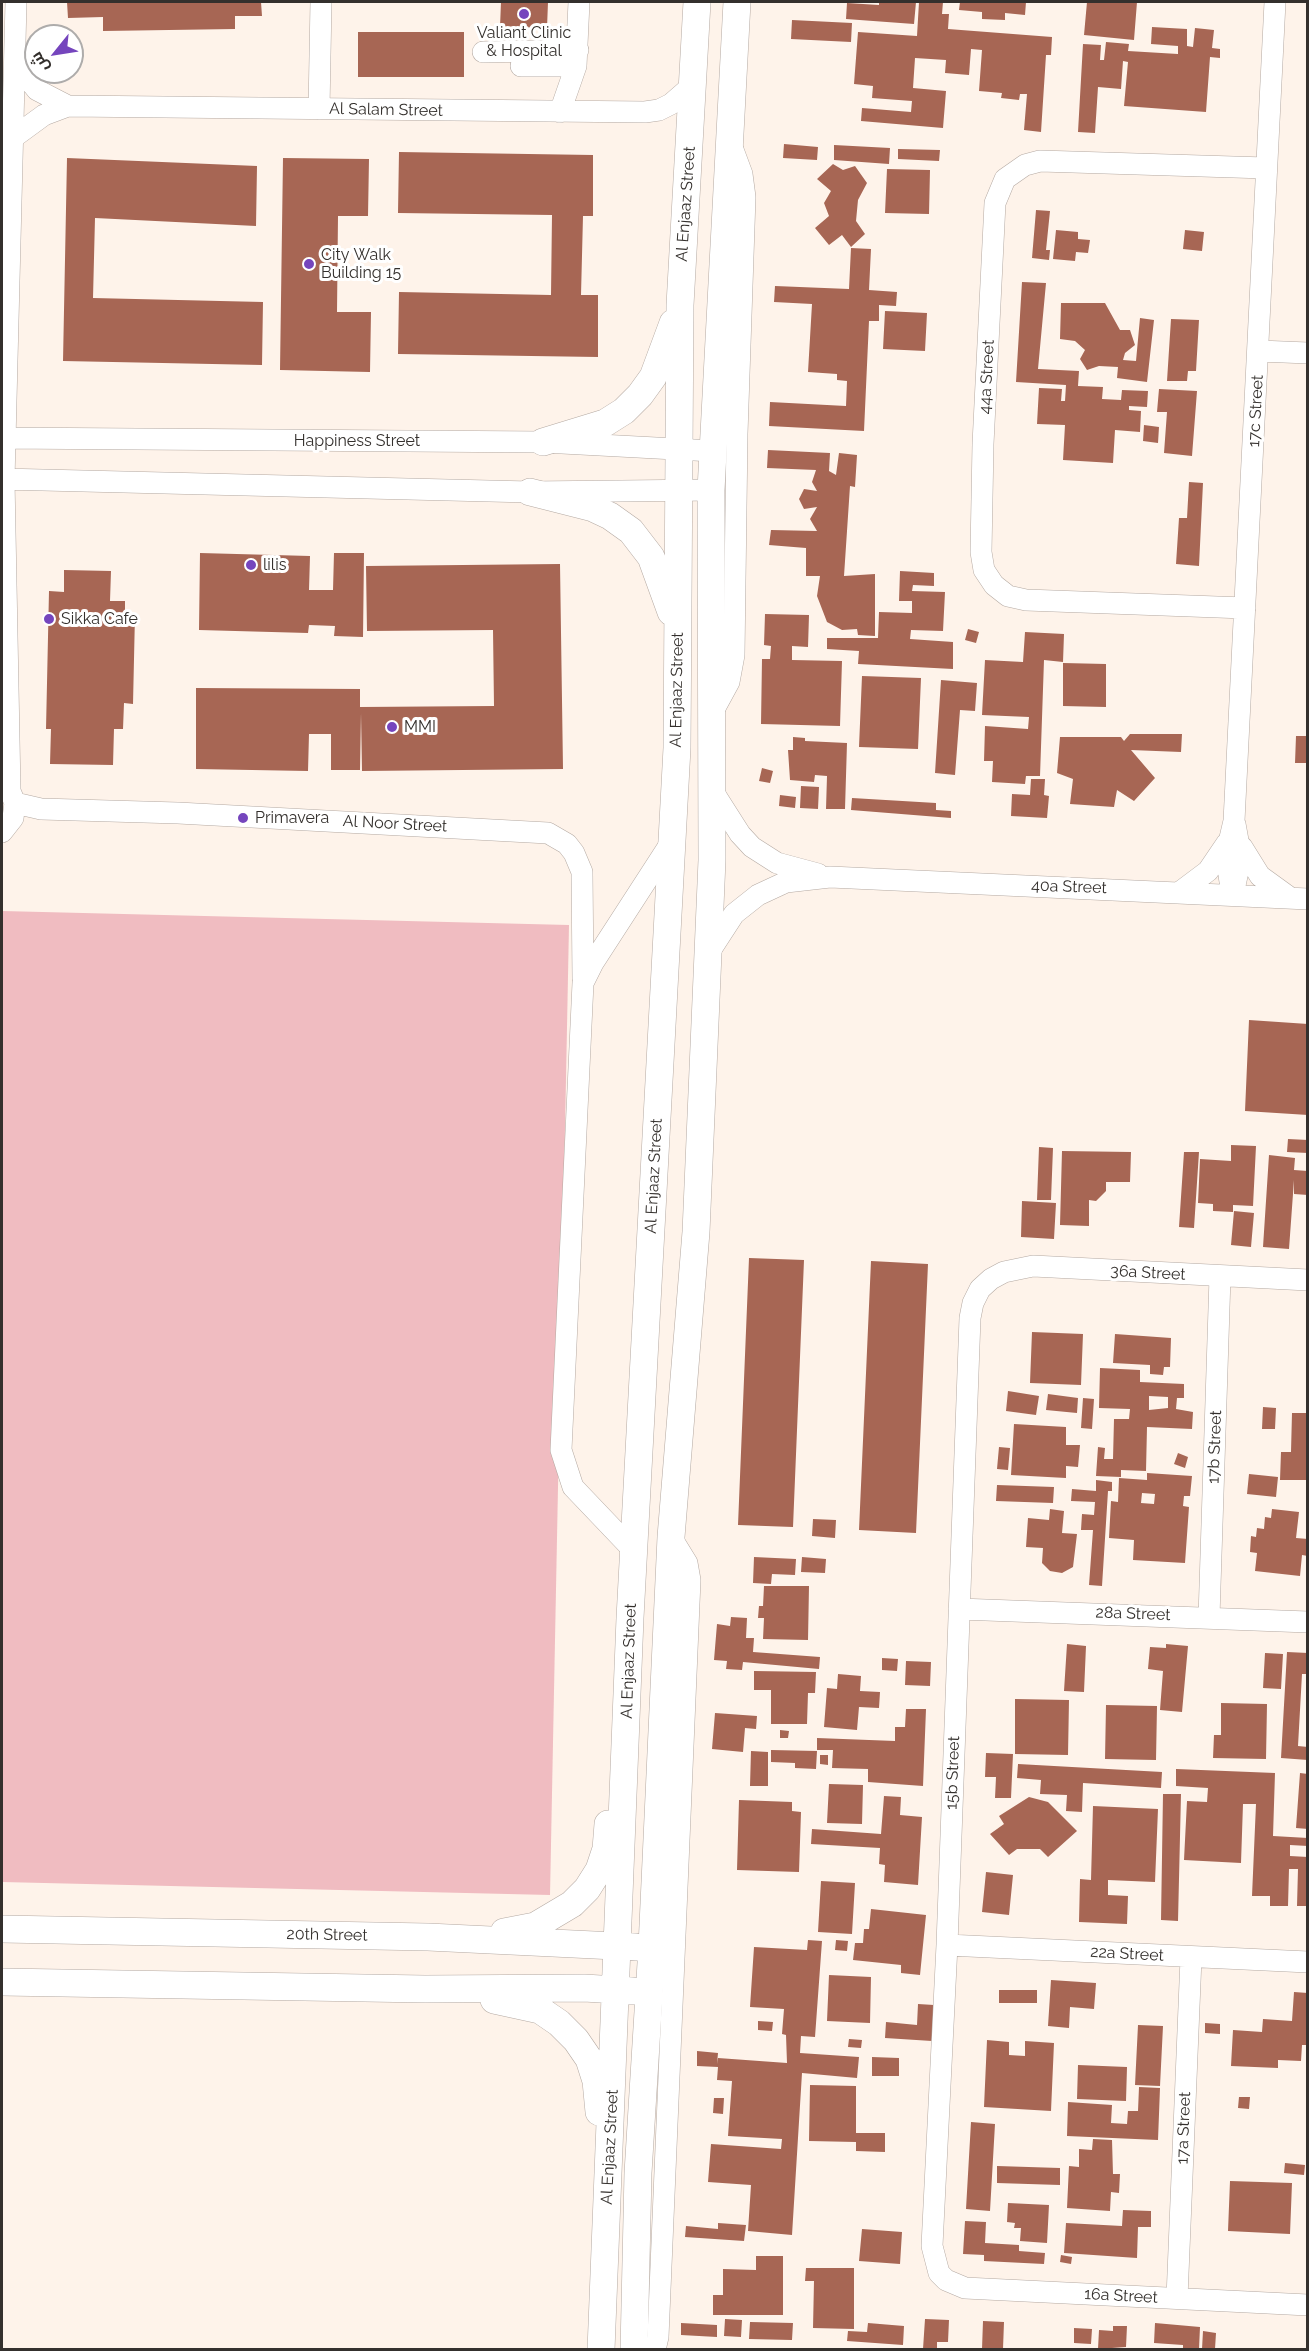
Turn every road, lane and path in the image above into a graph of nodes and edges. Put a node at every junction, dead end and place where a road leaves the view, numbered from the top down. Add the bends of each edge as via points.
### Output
1 (16, 2) edge
2 (321, 2) edge
3 (579, 2) edge
4 (697, 2) edge
5 (737, 2) edge
6 (1275, 2) edge
7 (577, 58) junction
8 (482, 59) dead end
9 (15, 62) junction
10 (694, 84) junction
11 (68, 106) junction
12 (319, 109) junction
13 (560, 112) junction
14 (14, 137) junction
15 (730, 140) junction
16 (1266, 168) junction
17 (680, 305) junction
18 (1259, 351) junction
19 (1308, 353) edge
20 (4, 438) edge
21 (543, 442) junction
22 (680, 451) junction
23 (713, 452) junction
24 (3, 480) edge
25 (711, 490) junction
26 (680, 491) junction
27 (530, 492) junction
28 (1245, 608) junction
29 (677, 627) junction
30 (710, 718) junction
31 (712, 790) junction
32 (8, 805) edge
33 (672, 841) junction
34 (1234, 843) junction
35 (830, 877) junction
36 (1180, 892) junction
37 (1232, 895) junction
38 (1298, 898) edge
39 (708, 954) junction
40 (583, 983) junction
41 (1220, 1277) junction
42 (991, 1279) joint
43 (1308, 1280) edge
44 (671, 1536) junction
45 (634, 1551) junction
46 (959, 1609) junction
47 (1209, 1617) junction
48 (630, 1618) junction
49 (1308, 1622) edge
50 (2, 1929) edge
51 (428, 1937) junction
52 (947, 1945) junction
53 (619, 1947) junction
54 (652, 1947) junction
55 (1191, 1958) junction
56 (1308, 1962) edge
57 (2, 1982) edge
58 (425, 1989) junction
59 (617, 1989) junction
60 (648, 1992) junction
61 (939, 2273) joint
62 (1177, 2298) junction
63 (1308, 2305) edge
64 (602, 2307) junction
65 (601, 2349) edge
66 (634, 2349) edge
67 (655, 2349) edge

1 - 9 street
2 - 12 street
3 - 7 street
4 - 10 street, Al Enjaaz Street
5 - 15 street, Al Enjaaz Street
6 - 16 street, 17c Street
7 - 8 street
7 - 13 street
9 - 11 street, Al Salam Street via 37,90
9 - 14 street
10 - 13 street, Al Salam Street via 659,111
10 - 17 street, Al Enjaaz Street
11 - 12 street, Al Salam Street
11 - 14 street, Al Salam Street via 44,115
12 - 13 street, Al Salam Street
14 - 20 street
15 - 23 street, Al Enjaaz Street
15 - 30 street, Al Enjaaz Street via 745,197 734,655 729,682
16 - 18 street, 17c Street
16 - 28 street, 44a Street via 1040,162 1020,167 1005,179 995,203 983,444 981,552 984,570 1008,596 1026,600
17 - 21 street via 653,376 640,395 605,423
17 - 22 street, Al Enjaaz Street
18 - 19 street
18 - 28 street, 17c Street
20 - 21 street, Happiness Street
20 - 24 street
21 - 22 street, Happiness Street
22 - 23 street, Happiness Street
22 - 26 street, Al Enjaaz Street
23 - 25 street, Al Enjaaz Street
24 - 27 street
24 - 32 street
25 - 26 street
25 - 30 street, Al Enjaaz Street
26 - 27 street
26 - 29 street, Al Enjaaz Street
27 - 29 street via 592,508 631,531 651,557
28 - 34 street, 17c Street
29 - 33 street, Al Enjaaz Street
30 - 31 street, Al Enjaaz Street
31 - 35 street, 40a Street via 752,847 777,863
31 - 39 street, Al Enjaaz Street
32 - 40 street, Al Noor Street via 539,830 567,844 582,872
33 - 40 street
33 - 45 street, Al Enjaaz Street
34 - 36 street, 17c Street via 1208,871
34 - 37 street, 17c Street via 1226,869
34 - 38 street via 1260,876
35 - 36 street, 40a Street
35 - 39 street, 40a Street via 786,882 758,895 734,914
36 - 37 street, 40a Street
37 - 38 street, 40a Street
39 - 44 street, Al Enjaaz Street via 696,1232
40 - 45 street, Al Noor Street via 561,1450 573,1487
41 - 42 street, 36a Street via 1033,1266
41 - 43 street, 36a Street
41 - 47 street, 17b Street
42 - 46 street, 15b Street via 980,1289 970,1318
44 - 54 street, Al Enjaaz Street
44 - 67 street via 687,1563 690,1580
45 - 48 street, Al Enjaaz Street
46 - 47 street, 28a Street
46 - 52 street, 15b Street
47 - 49 street, 28a Street
48 - 51 street via 614,1685 606,1849 587,1889 572,1904 535,1926
48 - 53 street, Al Enjaaz Street
50 - 51 street, 20th Street
51 - 53 street, 20th Street
52 - 55 street, 22a Street
52 - 61 street, 15b Street via 932,2246
53 - 54 street, 20th Street
53 - 59 street, Al Enjaaz Street
54 - 60 street, Al Enjaaz Street
55 - 56 street, 22a Street
55 - 62 street, 17a Street
57 - 58 street
58 - 59 street
58 - 64 street via 540,2010 560,2023 589,2059 600,2105 592,2245
59 - 60 street
59 - 64 street, Al Enjaaz Street
60 - 66 street, Al Enjaaz Street
61 - 62 street, 16a Street via 955,2286 965,2288
62 - 63 street, 16a Street
64 - 65 street, Al Enjaaz Street

